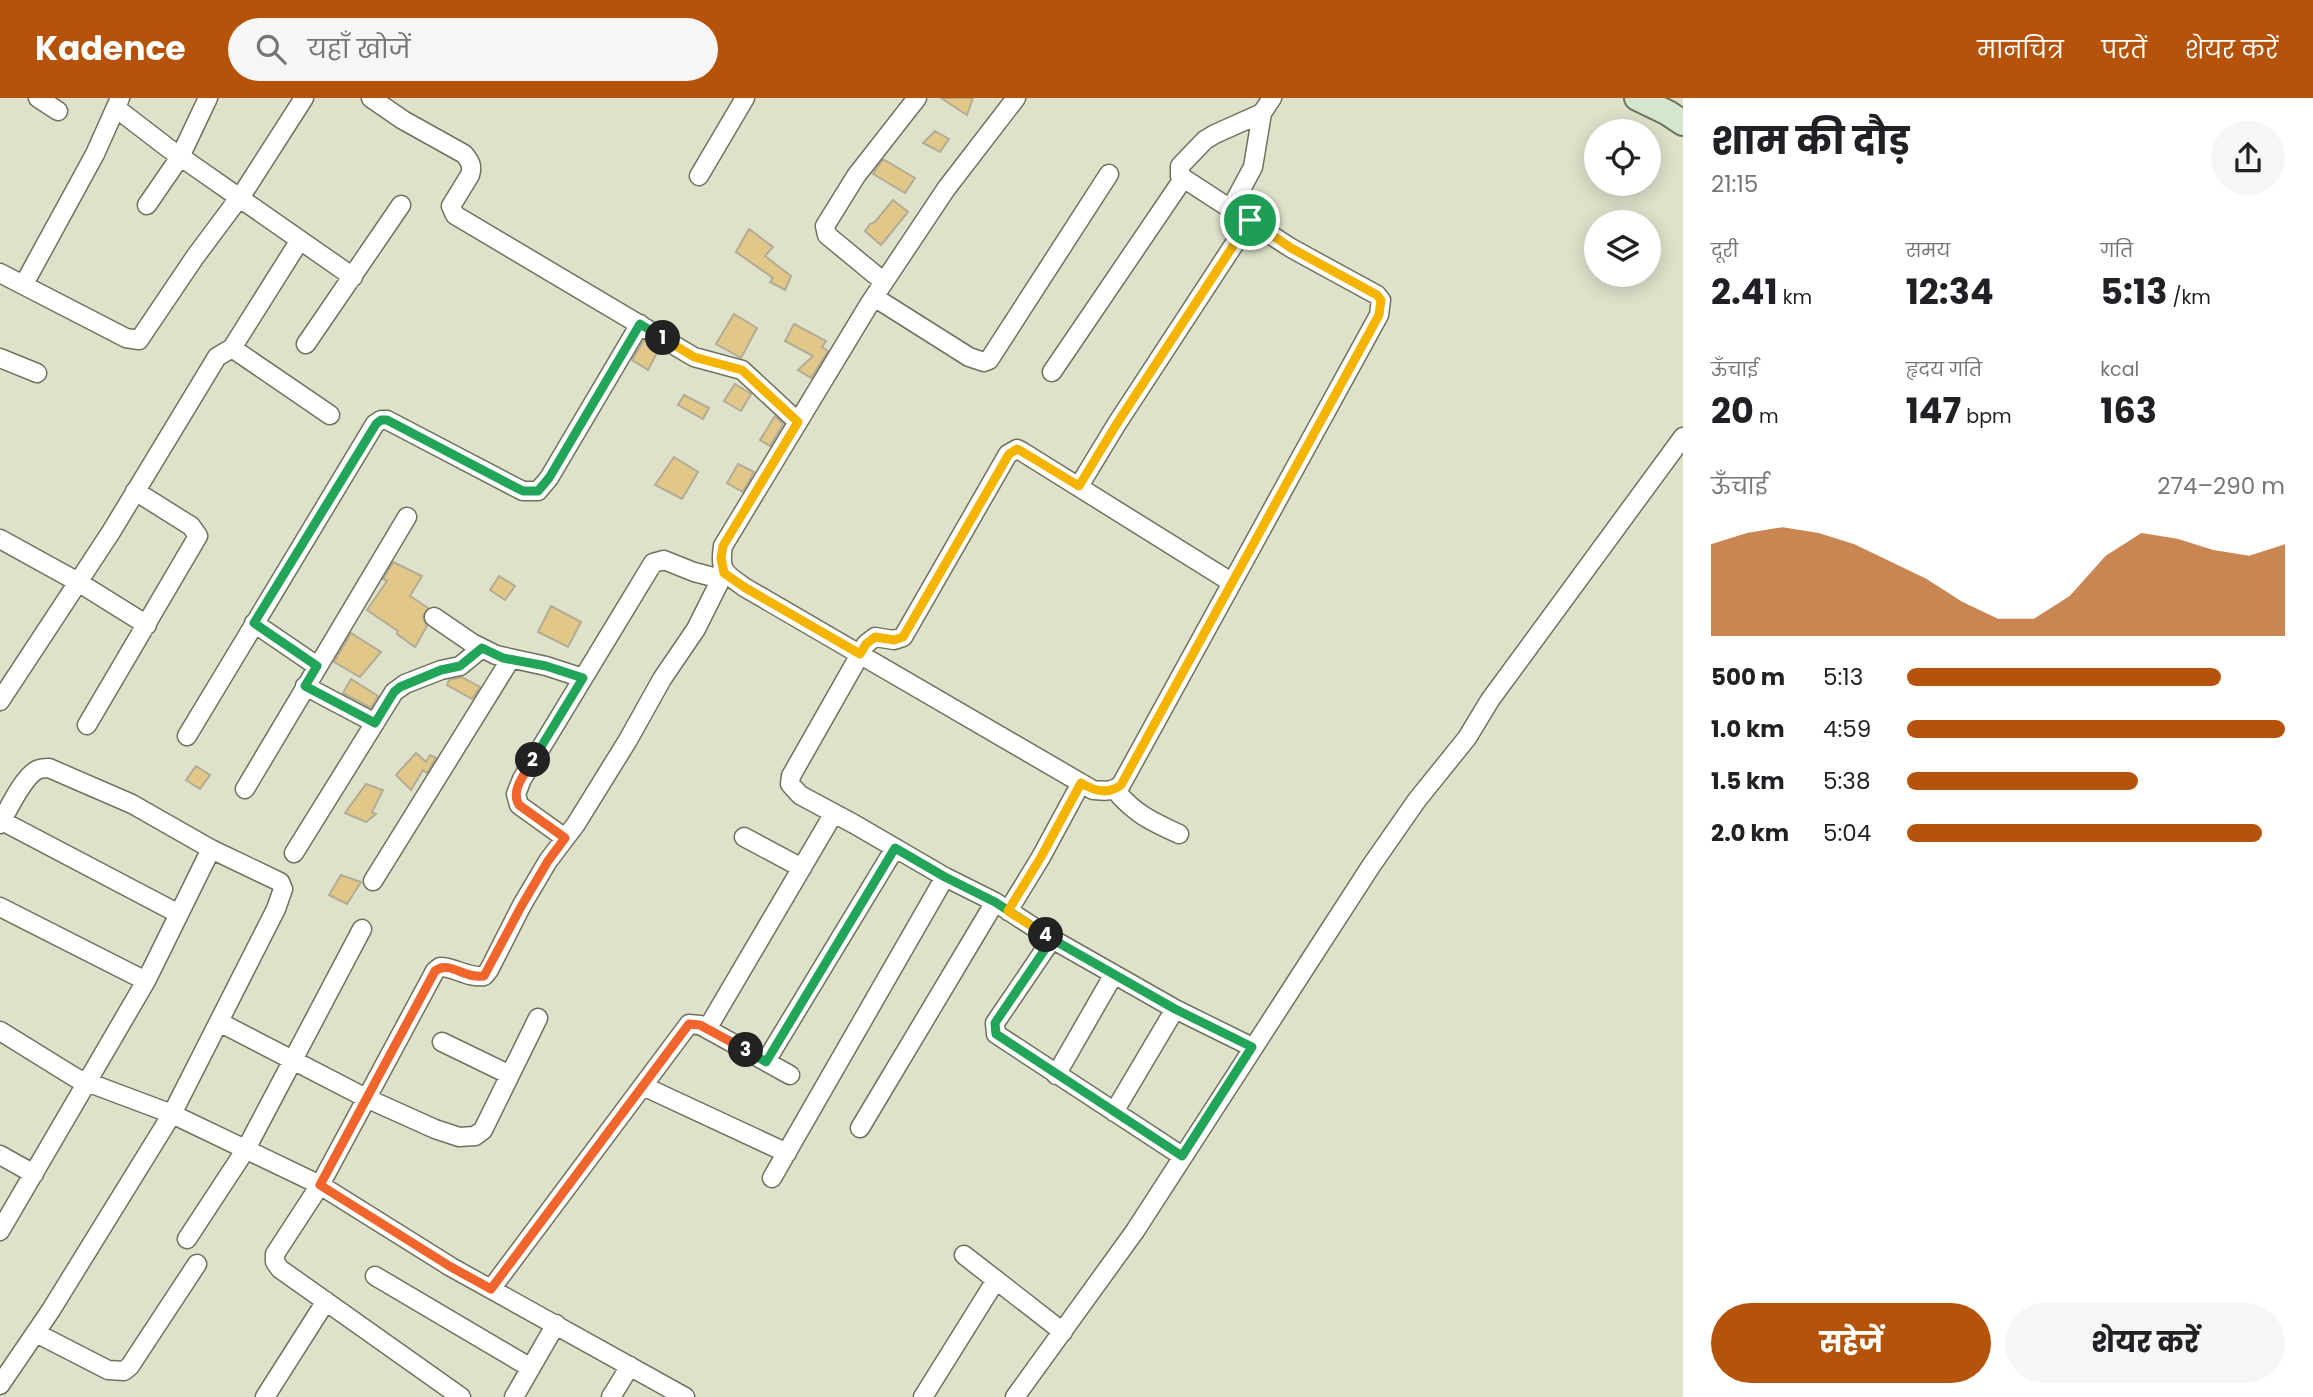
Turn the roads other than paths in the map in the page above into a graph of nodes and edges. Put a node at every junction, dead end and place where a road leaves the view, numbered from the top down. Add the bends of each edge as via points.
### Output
1 (38, 98) edge
2 (208, 98) edge
3 (304, 98) edge
4 (371, 98) edge
5 (745, 98) edge
6 (917, 98) edge
7 (1016, 98) edge
8 (1637, 98) edge
9 (118, 103) edge
10 (393, 104) edge
11 (1267, 105) edge
12 (58, 111) dead end
13 (1683, 123) edge
14 (180, 157) junction
15 (1108, 174) dead end
16 (699, 176) dead end
17 (1182, 179) junction
18 (239, 198) junction
19 (147, 205) dead end
20 (401, 205) dead end
21 (1231, 208) junction
22 (1250, 220) junction
23 (300, 240) junction
24 (0, 273) edge
25 (353, 277) junction
26 (24, 284) junction
27 (879, 290) junction
28 (640, 324) junction
29 (306, 344) dead end
30 (232, 348) junction
31 (0, 358) edge
32 (1052, 372) dead end
33 (37, 373) dead end
34 (330, 415) dead end
35 (798, 422) junction
36 (1683, 437) edge
37 (1079, 486) junction
38 (135, 491) junction
39 (407, 517) dead end
40 (0, 539) edge
41 (722, 576) junction
42 (78, 582) junction
43 (1231, 582) junction
44 (434, 617) dead end
45 (254, 623) junction
46 (147, 625) junction
47 (482, 648) junction
48 (860, 654) junction
49 (510, 660) junction
50 (317, 666) junction
51 (583, 678) junction
52 (305, 686) junction
53 (0, 701) edge
54 (375, 723) junction
55 (87, 725) dead end
56 (187, 736) dead end
57 (1081, 783) junction
58 (245, 789) dead end
59 (1115, 790) junction
60 (834, 813) junction
61 (1, 822) edge
62 (1179, 834) dead end
63 (744, 837) dead end
64 (565, 838) junction
65 (895, 848) junction
66 (211, 849) junction
67 (294, 853) dead end
68 (802, 868) junction
69 (945, 877) junction
70 (373, 881) dead end
71 (1001, 906) junction
72 (0, 907) edge
73 (179, 914) junction
74 (362, 929) dead end
75 (1052, 939) junction
76 (1114, 974) junction
77 (146, 981) junction
78 (1175, 1009) junction
79 (538, 1018) dead end
80 (219, 1022) junction
81 (707, 1028) junction
82 (0, 1032) edge
83 (442, 1042) dead end
84 (1252, 1047) junction
85 (293, 1060) junction
86 (766, 1062) junction
87 (510, 1075) junction
88 (790, 1075) dead end
89 (1056, 1075) junction
90 (88, 1083) junction
91 (643, 1086) junction
92 (366, 1098) junction
93 (1114, 1112) junction
94 (172, 1114) junction
95 (860, 1128) dead end
96 (246, 1149) junction
97 (787, 1153) junction
98 (0, 1155) edge
99 (1182, 1156) junction
100 (34, 1174) junction
101 (772, 1178) dead end
102 (320, 1185) junction
103 (0, 1231) edge
104 (187, 1239) dead end
105 (964, 1255) dead end
106 (197, 1264) dead end
107 (374, 1276) dead end
108 (996, 1280) junction
109 (491, 1289) junction
110 (326, 1301) junction
111 (556, 1324) junction
112 (1063, 1332) junction
113 (36, 1333) junction
114 (630, 1366) junction
115 (531, 1368) junction
116 (0, 1385) edge
117 (265, 1397) edge
118 (461, 1397) edge
119 (514, 1397) edge
120 (611, 1397) edge
121 (685, 1397) edge
122 (923, 1397) edge
123 (1015, 1397) edge

1 - 12 street
2 - 14 street
3 - 18 street
4 - 10 street
5 - 16 street
6 - 27 street via 856,176 825,226 827,234
7 - 27 street via 946,189
8 - 13 street
9 - 14 street
9 - 26 street
10 - 28 street via 469,160 470,175 451,206 455,215
11 - 17 street via 1205,140 1180,166
11 - 21 street via 1253,167
14 - 18 street
14 - 19 street
15 - 27 street via 989,360 970,357
17 - 21 street
17 - 32 street
18 - 23 street
18 - 26 street via 139,340 126,338
20 - 25 street
21 - 22 street
22 - 37 street
22 - 43 street via 1377,295 1381,306
23 - 25 street
23 - 30 street
24 - 26 street
25 - 29 street
27 - 35 street
28 - 35 street via 694,357 742,370
28 - 45 street via 538,491 523,491 381,420
30 - 34 street
30 - 38 street via 217,357
31 - 33 street
35 - 41 street via 723,546
36 - 84 street via 1467,738 1417,800
37 - 43 street
37 - 48 street via 1021,451 1012,451 903,637 875,637
38 - 42 street
38 - 46 street via 191,526 198,536
39 - 50 street
40 - 42 street
41 - 48 street
41 - 51 street via 656,561
41 - 64 street via 696,629
42 - 46 street
42 - 53 street
43 - 59 street
44 - 47 street
45 - 50 street
45 - 56 street
46 - 55 street
47 - 49 street
47 - 54 street via 460,666 400,687
48 - 57 street
48 - 60 street via 791,776 794,791
49 - 51 street
49 - 70 street
50 - 52 street
51 - 64 street via 516,794 519,805
52 - 54 street
52 - 58 street
54 - 67 street
57 - 59 street via 1093,790
57 - 71 street via 1041,857
59 - 62 street via 1142,817
60 - 65 street
60 - 68 street
61 - 66 street via 28,779 38,769 49,768 132,804
61 - 73 street
63 - 68 street
64 - 92 street via 484,976 466,976 445,967 435,971
65 - 69 street
65 - 86 street
66 - 73 street
66 - 80 street via 280,882 283,889
68 - 81 street
69 - 71 street
69 - 97 street
71 - 75 street
71 - 95 street
72 - 77 street
73 - 77 street
74 - 85 street
75 - 76 street
75 - 89 street via 994,1030
76 - 78 street
76 - 89 street
77 - 90 street
78 - 84 street
78 - 93 street
79 - 87 street
80 - 85 street
80 - 94 street
81 - 86 street
81 - 91 street via 689,1024
82 - 90 street
83 - 87 street
84 - 99 street
85 - 92 street
85 - 96 street
86 - 88 street
87 - 92 street via 483,1130 475,1136 459,1138
89 - 93 street
90 - 94 street
90 - 100 street
91 - 97 street
91 - 109 street
92 - 102 street
93 - 99 street
94 - 96 street
94 - 113 street
96 - 102 street
96 - 104 street
97 - 101 street
98 - 100 street
99 - 112 street
100 - 103 street
102 - 109 street
102 - 110 street via 275,1254 275,1262
105 - 108 street
106 - 113 street via 124,1371 108,1370
107 - 115 street
108 - 112 street
108 - 122 street
109 - 111 street
110 - 117 street
110 - 118 street
111 - 114 street
111 - 115 street
112 - 123 street
113 - 116 street
114 - 120 street
114 - 121 street
115 - 119 street

